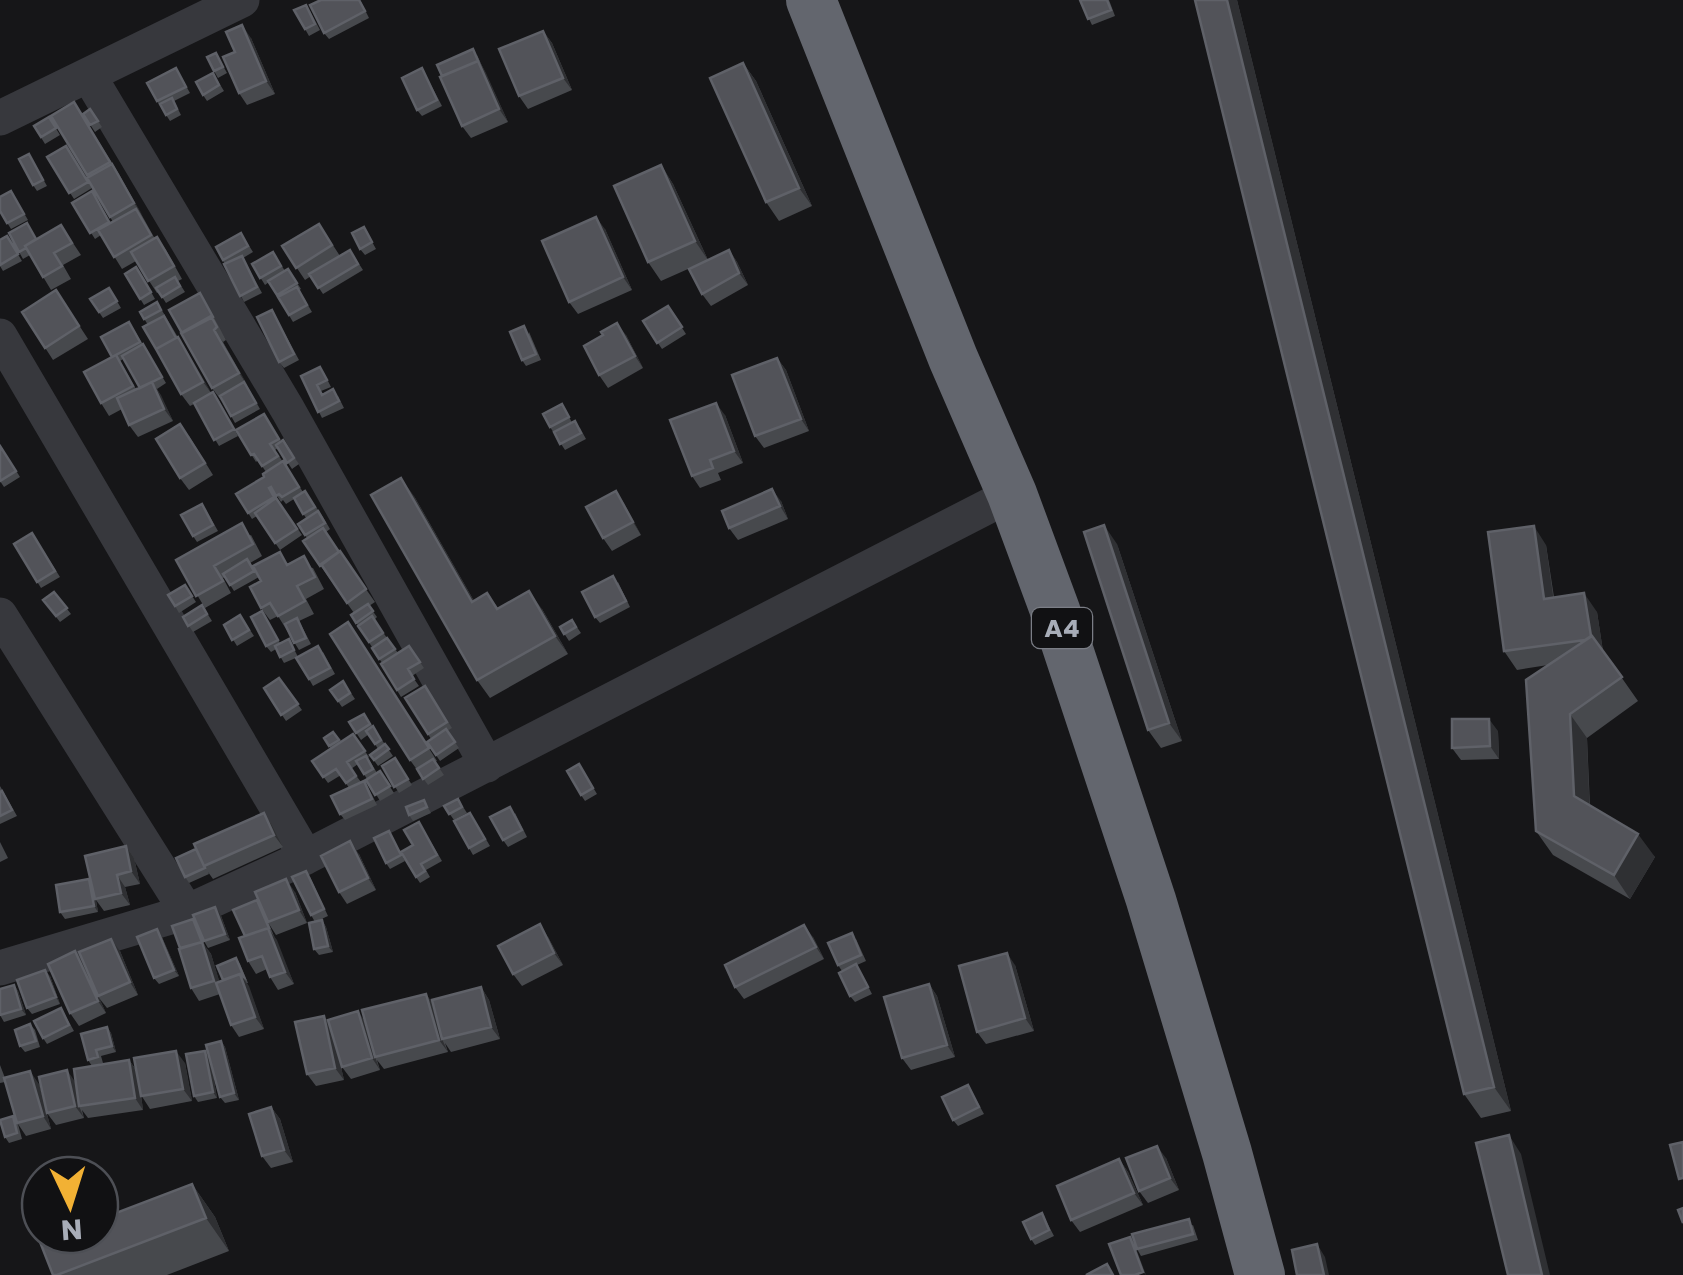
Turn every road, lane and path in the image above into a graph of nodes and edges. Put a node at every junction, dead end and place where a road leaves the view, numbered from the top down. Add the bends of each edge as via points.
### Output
1 (242, 0) edge
2 (811, 0) edge
3 (88, 76) junction
4 (0, 118) edge
5 (0, 336) edge
6 (1012, 494) junction
7 (0, 615) edge
8 (488, 765) junction
9 (306, 857) junction
10 (187, 912) junction
11 (2, 963) edge
12 (1260, 1275) edge

1 - 3 street
2 - 6 highway, A4
3 - 4 street
3 - 8 street via 288,410
5 - 9 street
6 - 8 street
6 - 12 highway, A4 via 1151,900
7 - 10 street
8 - 9 street
9 - 10 street
10 - 11 street

